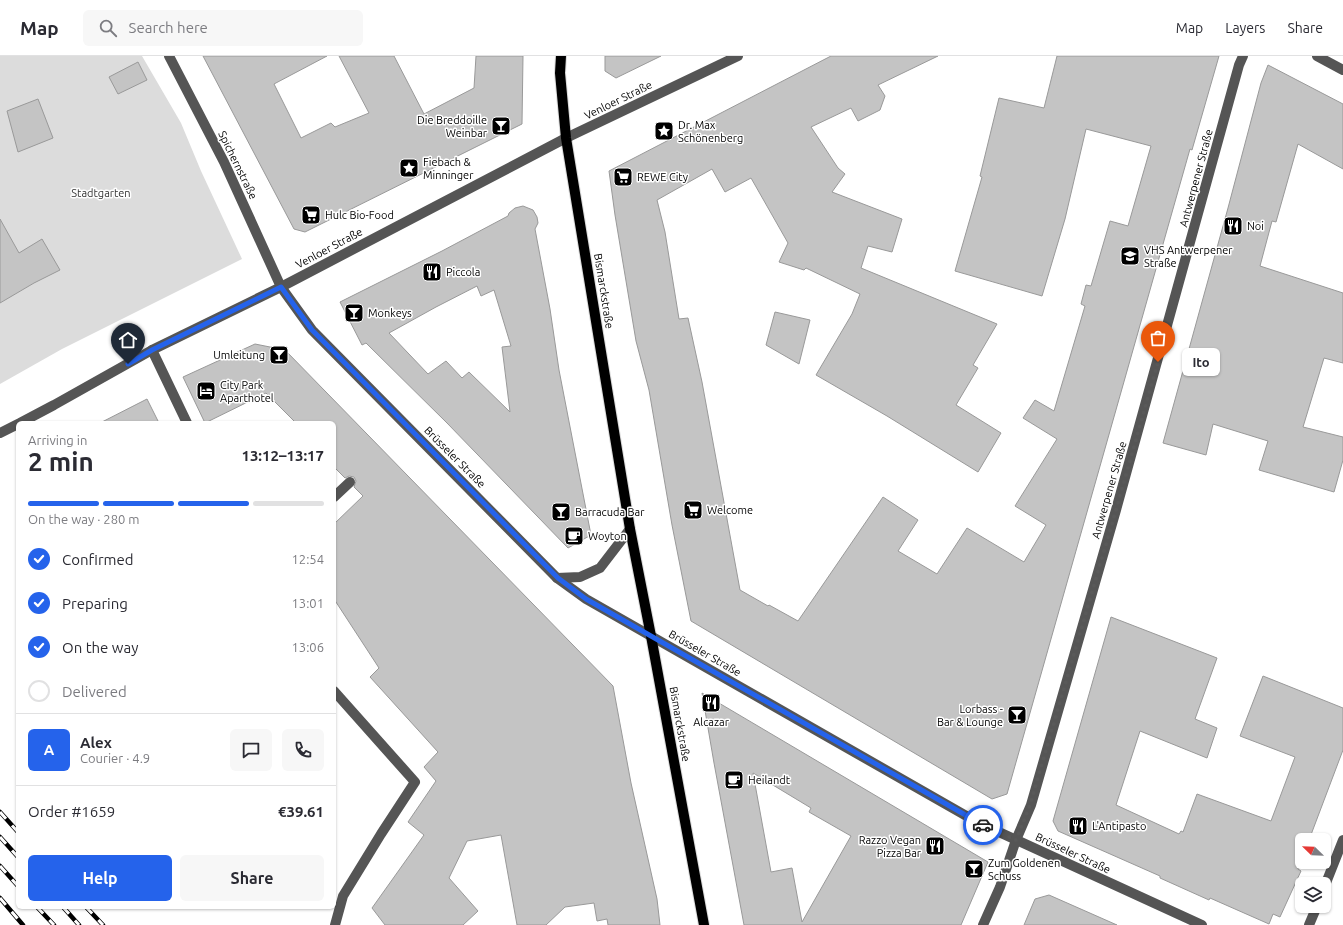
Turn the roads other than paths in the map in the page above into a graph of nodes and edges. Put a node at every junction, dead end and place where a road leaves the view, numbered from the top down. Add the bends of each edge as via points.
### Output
1 (169, 56) edge
2 (561, 56) edge
3 (738, 56) edge
4 (1242, 56) edge
5 (1317, 56) edge
6 (1343, 70) edge
7 (566, 138) junction
8 (281, 287) junction
9 (152, 350) junction
10 (23, 421) edge
11 (186, 421) edge
12 (16, 425) edge
13 (0, 433) edge
14 (350, 482) dead end
15 (336, 495) edge
16 (630, 528) junction
17 (558, 578) junction
18 (651, 636) junction
19 (336, 693) edge
20 (1016, 840) junction
21 (1343, 840) edge
22 (1328, 877) edge
23 (1314, 913) edge
24 (335, 925) edge
25 (704, 925) edge
26 (983, 925) edge
27 (1202, 925) edge
28 (1309, 925) edge

1 - 8 street, Spichernstraße via 224,162
2 - 7 main road, Bismarckstraße via 560,73
3 - 7 street, Venloer Straße
4 - 20 street, Antwerpener Straße via 1116,510 1030,805
5 - 6 street
7 - 8 street, Venloer Straße
7 - 16 main road, Bismarckstraße
8 - 9 street, Venloer Straße
8 - 17 street, Brüsseler Straße via 312,330
9 - 10 street, Venloer Straße
9 - 11 street
12 - 13 street, Venloer Straße
14 - 15 street
16 - 17 street via 600,568 580,577
16 - 18 main road, Bismarckstraße
17 - 18 street, Brüsseler Straße via 586,599
18 - 20 street, Brüsseler Straße via 977,822
18 - 25 main road, Bismarckstraße
19 - 24 street via 415,782 342,896
20 - 26 street, Antwerpener Straße via 1000,887
20 - 27 street, Brüsseler Straße
21 - 22 street
23 - 28 street

